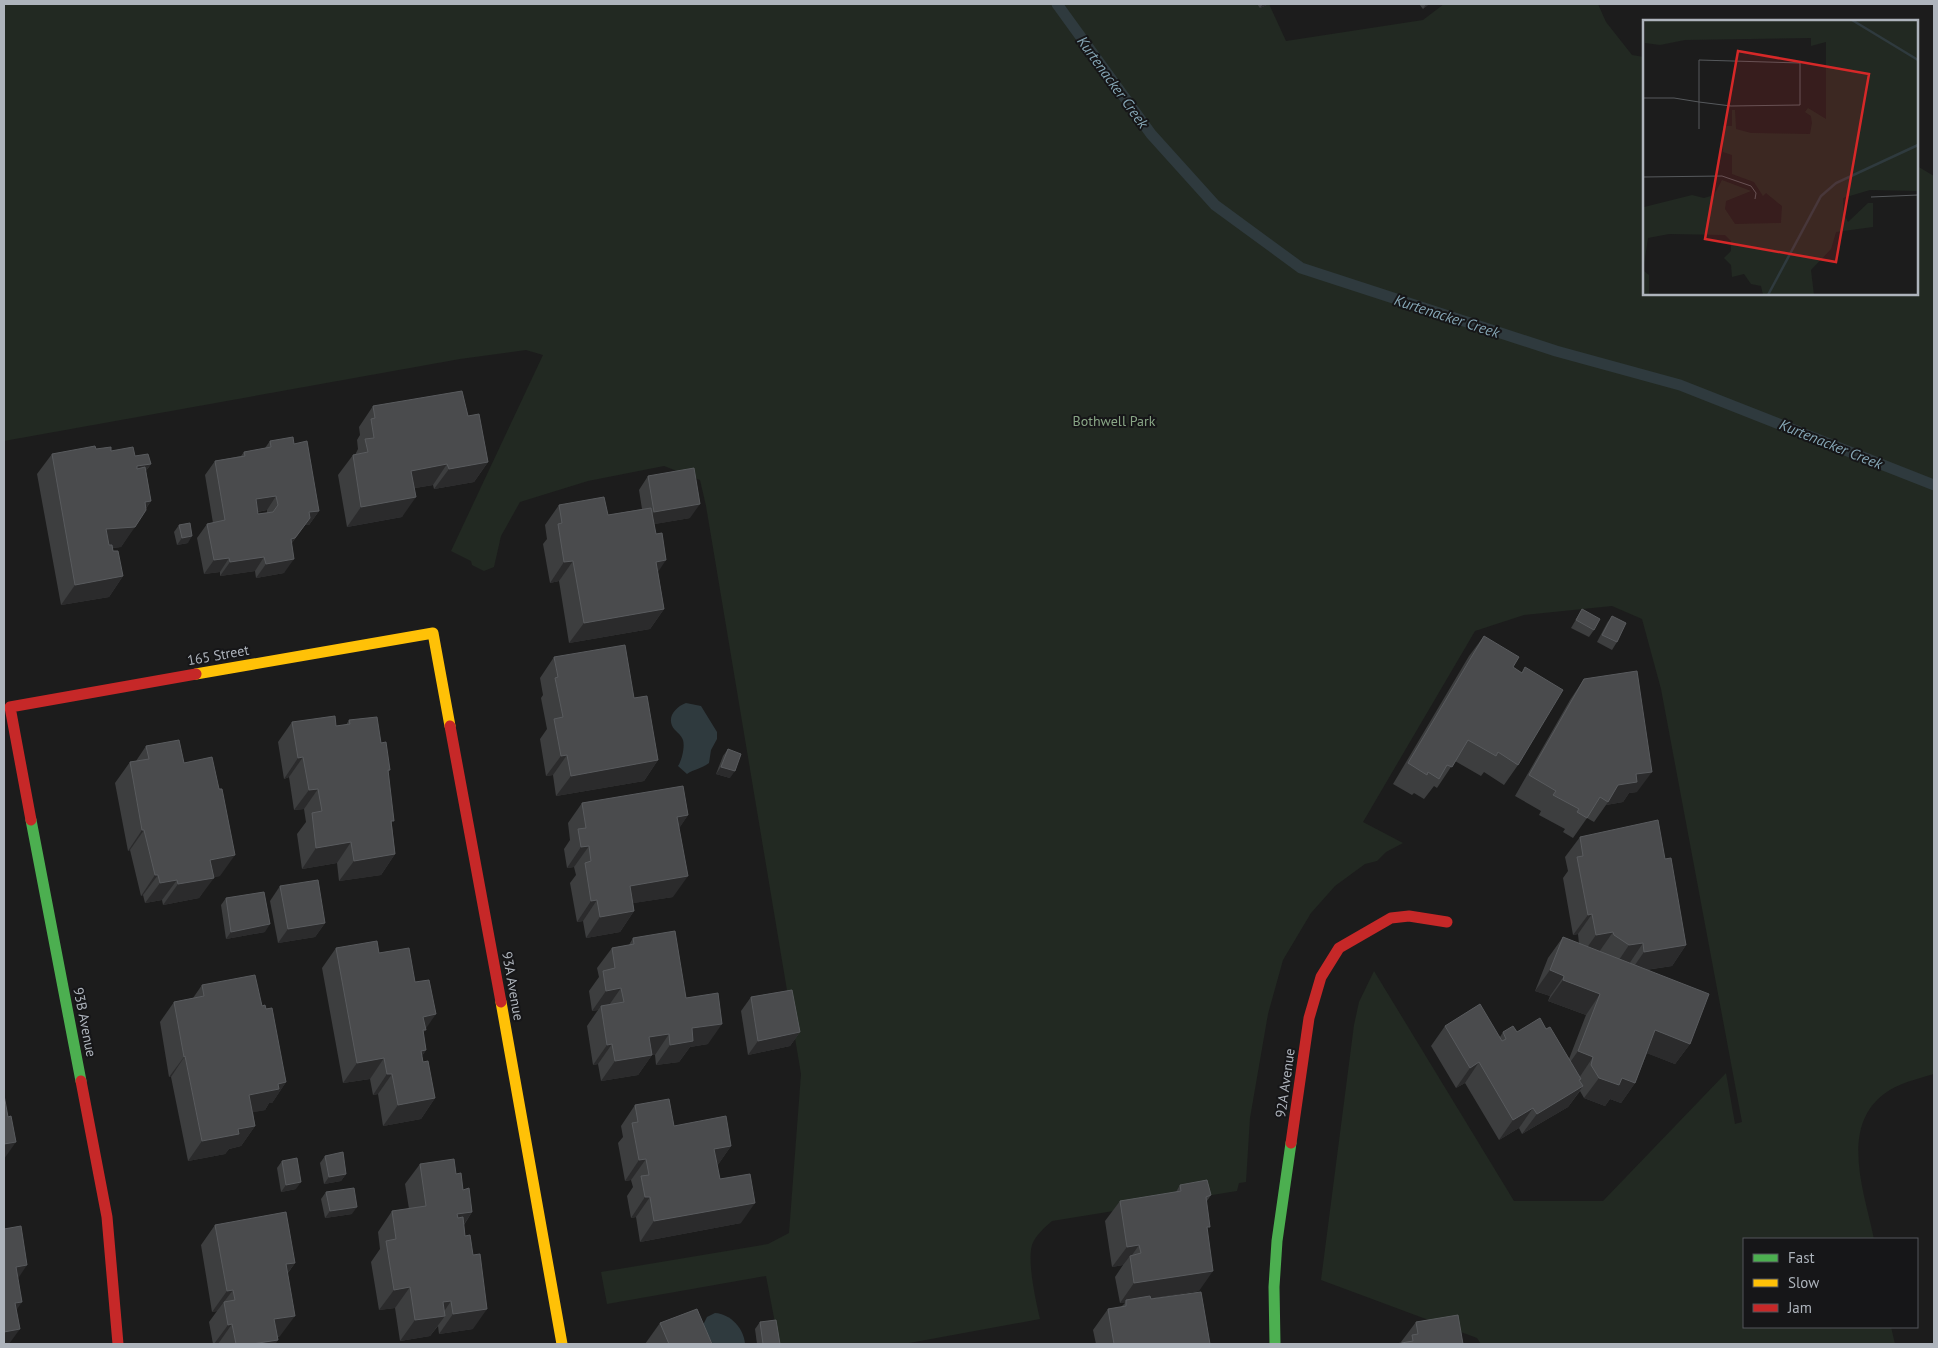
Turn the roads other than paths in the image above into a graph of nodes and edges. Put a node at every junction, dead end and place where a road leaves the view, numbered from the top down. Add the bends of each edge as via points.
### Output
1 (432, 632) joint
2 (10, 707) joint
3 (1447, 922) dead end
4 (118, 1344) edge
5 (562, 1344) edge
6 (1276, 1344) edge

1 - 2 street, 165 Street
1 - 5 street, 93A Avenue
2 - 4 street, 93B Avenue via 107,1217
3 - 6 street, 92A Avenue via 1409,916 1390,918 1340,948 1321,977 1309,1018 1277,1241 1274,1288

